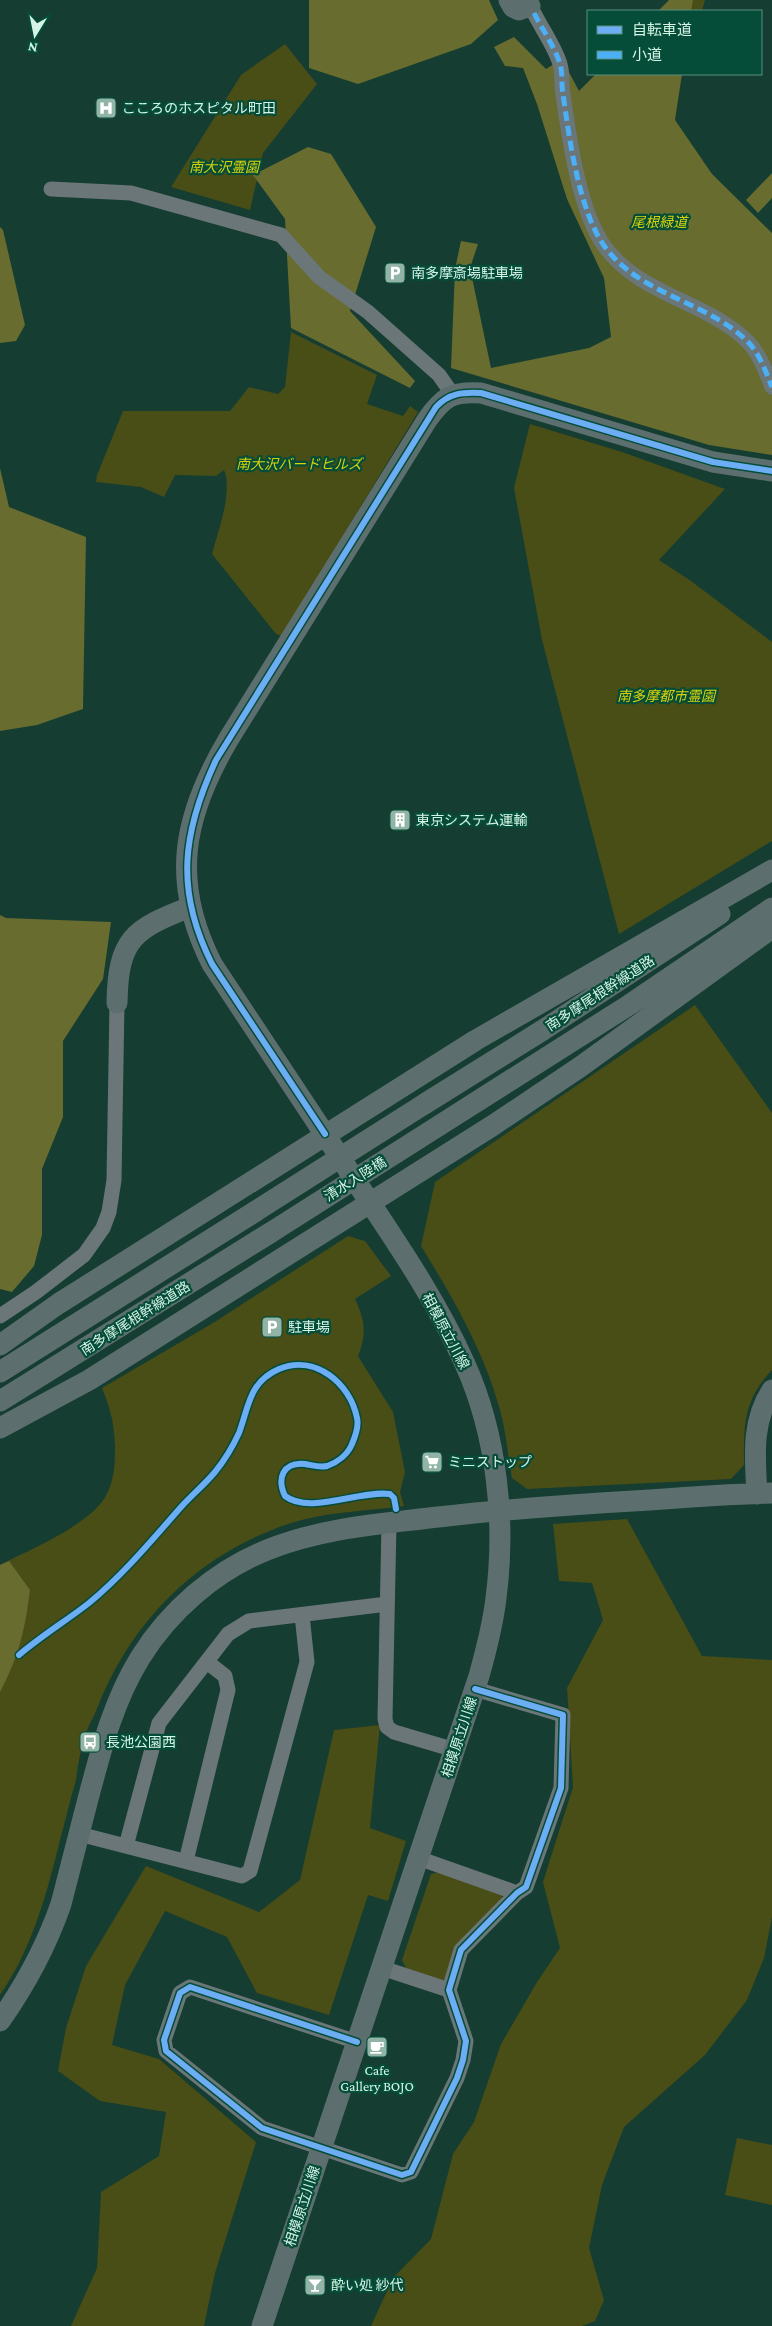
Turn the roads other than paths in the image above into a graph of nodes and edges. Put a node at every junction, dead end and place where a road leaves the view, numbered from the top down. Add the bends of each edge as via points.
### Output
1 (509, 0) edge
2 (533, 6) edge
3 (52, 189) dead end
4 (772, 387) edge
5 (453, 395) junction
6 (772, 471) edge
7 (772, 870) edge
8 (772, 880) edge
9 (190, 907) junction
10 (772, 908) edge
11 (772, 928) edge
12 (117, 1002) joint
13 (426, 1103) joint
14 (440, 1125) joint
15 (325, 1134) junction
16 (369, 1202) junction
17 (256, 1211) joint
18 (270, 1233) joint
19 (0, 1316) edge
20 (0, 1345) edge
21 (0, 1372) edge
22 (772, 1390) edge
23 (0, 1401) edge
24 (0, 1428) edge
25 (764, 1493) edge
26 (498, 1509) junction
27 (389, 1523) junction
28 (387, 1604) junction
29 (302, 1615) junction
30 (206, 1662) junction
31 (475, 1689) junction
32 (455, 1750) junction
33 (79, 1834) junction
34 (126, 1846) junction
35 (418, 1858) junction
36 (186, 1861) junction
37 (517, 1893) junction
38 (382, 1968) junction
39 (449, 1990) junction
40 (0, 2021) edge
41 (356, 2042) junction
42 (321, 2148) junction
43 (262, 2326) edge

1 - 2 main road via 519,10
2 - 4 street via 560,64 572,153 596,233 620,264 637,278 732,328 750,344
3 - 5 street via 131,193 281,235 319,277 368,312 439,374
5 - 6 main road via 481,393 713,462
5 - 9 main road, 相模原立川線 via 444,399 427,420 216,760 198,802 187,846
7 - 15 main road via 476,1040
8 - 13 main road, 南多摩尾根幹線道路
9 - 12 main road via 153,922 134,936 121,964
9 - 15 main road, 相模原立川線 via 196,930 212,964
10 - 14 main road, 南多摩尾根幹線道路 via 629,1006
11 - 16 main road via 492,1126
12 - 19 street via 114,1180 109,1212 103,1228 84,1255
13 - 17 main road, 清水入陸橋, bridge
14 - 18 main road, 清水入陸橋, bridge
15 - 16 main road, 相模原立川線
15 - 20 main road via 58,1304
16 - 24 main road via 92,1386
16 - 26 main road, 相模原立川線 via 439,1314 466,1365 489,1441
17 - 21 main road, 南多摩尾根幹線道路
18 - 23 main road, 南多摩尾根幹線道路
22 - 25 main road via 760,1412 754,1444
25 - 26 main road
26 - 27 main road
26 - 31 main road, 相模原立川線 via 496,1599
27 - 28 street
27 - 33 main road via 308,1536 266,1550 211,1581 187,1601 153,1641 124,1686 109,1722
28 - 29 street
28 - 32 street via 387,1726 394,1732
29 - 30 street via 249,1621 228,1634
29 - 36 street via 307,1662 250,1870 242,1876
30 - 34 street via 159,1723
30 - 36 street via 225,1676 228,1690
31 - 32 main road, 相模原立川線
31 - 37 street via 563,1715 561,1788 531,1877 526,1887
32 - 35 main road, 相模原立川線
33 - 34 street
33 - 40 main road via 51,1933
34 - 36 street
35 - 37 street
35 - 38 main road, 相模原立川線
37 - 39 street via 461,1950
38 - 39 street
38 - 41 main road, 相模原立川線
39 - 42 street via 466,2041 463,2060 411,2172 402,2175
41 - 42 main road, 相模原立川線
41 - 42 street via 190,1987 180,1993 164,2040 166,2051 262,2128
42 - 43 main road, 相模原立川線

